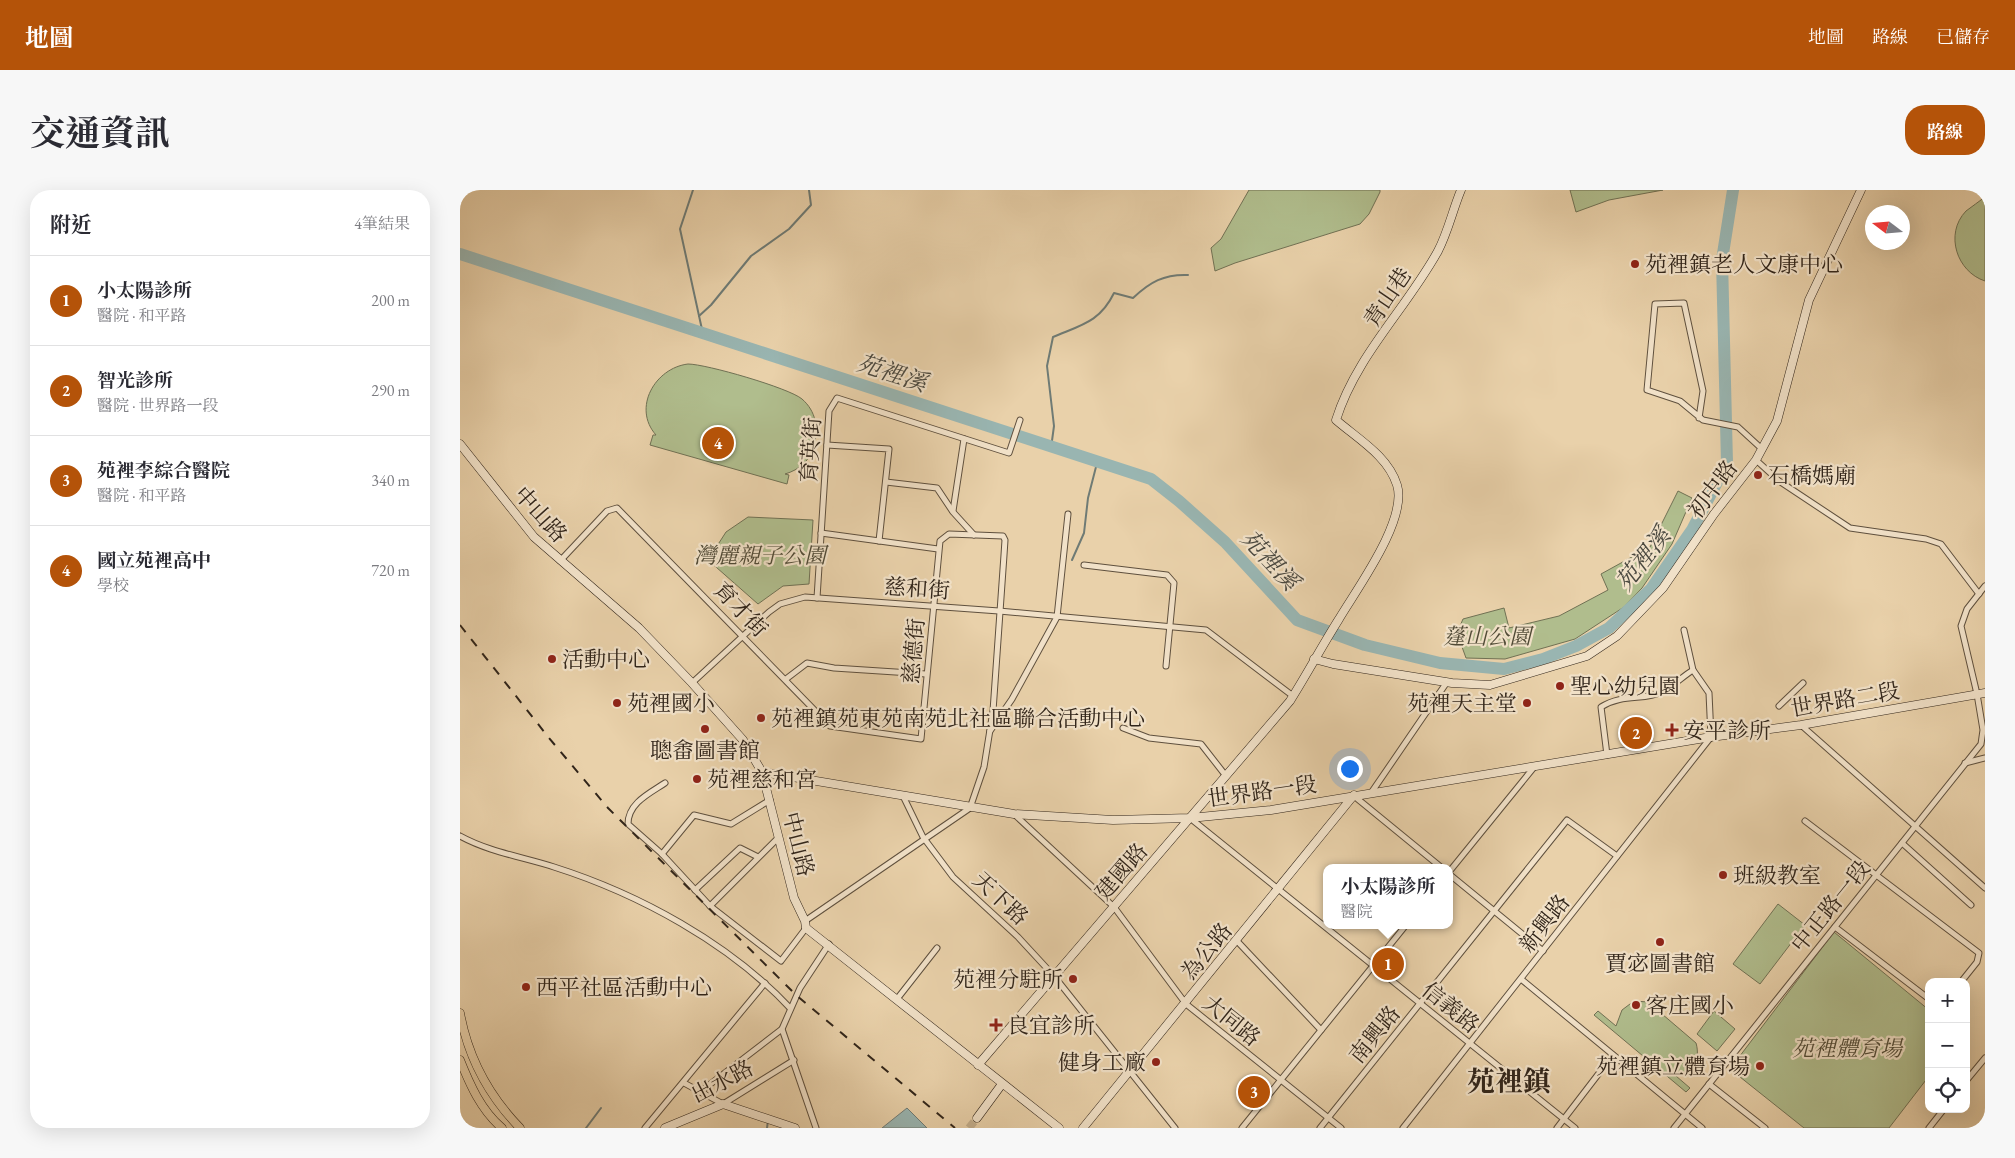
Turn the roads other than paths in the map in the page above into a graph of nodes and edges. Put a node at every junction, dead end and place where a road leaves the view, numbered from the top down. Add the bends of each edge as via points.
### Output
1 (1461, 190) edge
2 (1861, 190) edge
3 (1701, 419) junction
4 (1020, 420) dead end
5 (1336, 420) joint
6 (964, 439) junction
7 (460, 444) edge
8 (827, 445) junction
9 (1762, 449) junction
10 (1756, 460) junction
11 (886, 482) junction
12 (952, 512) junction
13 (1068, 514) dead end
14 (821, 533) junction
15 (974, 535) junction
16 (879, 541) junction
17 (938, 548) junction
18 (560, 561) junction
19 (1084, 565) dead end
20 (1985, 586) edge
21 (1979, 594) junction
22 (817, 598) junction
23 (933, 606) junction
24 (999, 611) junction
25 (1057, 617) junction
26 (1169, 628) junction
27 (1684, 630) dead end
28 (743, 635) junction
29 (1314, 659) junction
30 (1166, 666) dead end
31 (1693, 670) junction
32 (926, 674) junction
33 (786, 679) junction
34 (1447, 682) junction
35 (692, 683) junction
36 (1803, 683) dead end
37 (1981, 694) edge
38 (1292, 699) junction
39 (1779, 706) dead end
40 (1801, 725) junction
41 (1124, 728) dead end
42 (990, 731) junction
43 (1711, 737) junction
44 (921, 739) joint
45 (1607, 755) junction
46 (1985, 758) edge
47 (1965, 763) junction
48 (1535, 766) junction
49 (762, 772) junction
50 (1226, 776) junction
51 (665, 783) dead end
52 (1371, 793) junction
53 (1354, 795) junction
54 (904, 798) junction
55 (770, 800) junction
56 (970, 808) junction
57 (1014, 814) junction
58 (1190, 818) junction
59 (1805, 821) dead end
60 (1915, 826) junction
61 (460, 836) edge
62 (779, 837) junction
63 (924, 839) junction
64 (1902, 843) junction
65 (662, 854) junction
66 (1617, 856) junction
67 (758, 857) junction
68 (1437, 864) edge
69 (1453, 868) edge
70 (1876, 875) junction
71 (1453, 876) edge
72 (1985, 888) edge
73 (1278, 889) junction
74 (695, 890) junction
75 (1971, 905) dead end
76 (710, 906) junction
77 (1114, 907) junction
78 (1494, 910) junction
79 (806, 924) junction
80 (1323, 925) edge
81 (1834, 927) junction
82 (1327, 929) edge
83 (1403, 929) edge
84 (1236, 941) junction
85 (830, 944) junction
86 (938, 948) dead end
87 (1543, 950) junction
88 (1373, 966) junction
89 (1054, 976) junction
90 (1964, 978) edge
91 (1521, 979) junction
92 (765, 983) junction
93 (1925, 997) edge
94 (897, 999) junction
95 (1420, 1003) junction
96 (1186, 1004) junction
97 (790, 1008) junction
98 (460, 1013) edge
99 (782, 1029) junction
100 (1321, 1030) junction
101 (1470, 1044) junction
102 (1613, 1055) junction
103 (1985, 1058) edge
104 (460, 1060) edge
105 (794, 1060) junction
106 (978, 1064) junction
107 (1132, 1071) junction
108 (1970, 1076) edge
109 (1281, 1080) junction
110 (684, 1083) junction
111 (1002, 1084) junction
112 (1710, 1084) junction
113 (700, 1092) junction
114 (723, 1104) junction
115 (1941, 1113) edge
116 (1685, 1114) junction
117 (977, 1118) tunnel mouth
118 (1328, 1118) junction
119 (1564, 1119) junction
120 (502, 1128) edge
121 (520, 1128) edge
122 (645, 1128) edge
123 (665, 1128) edge
124 (795, 1128) edge
125 (816, 1128) edge
126 (1059, 1128) edge
127 (1083, 1128) edge
128 (1175, 1128) edge
129 (1242, 1128) edge
130 (1320, 1128) edge
131 (1341, 1128) edge
132 (1403, 1128) edge
133 (1557, 1128) edge
134 (1575, 1128) edge
135 (1674, 1128) edge
136 (1702, 1128) edge
137 (1765, 1128) edge
138 (1929, 1128) edge

1 - 5 street, 青山巷 via 1439,249 1350,381
2 - 9 street, 初中路 via 1808,300 1777,422
3 - 3 street via 1703,391 1684,303 1655,304 1647,390 1680,401
3 - 9 street via 1738,427
4 - 6 street, 育英街 via 1009,453
5 - 29 street, 建國路 via 1385,460 1398,486 1399,501 1374,564
6 - 8 street, 育英街 via 837,398 829,411
6 - 12 street
7 - 18 street, 中山路 via 534,537
8 - 11 street via 889,449
8 - 14 street, 育英街
9 - 10 street, 初中路
10 - 21 street via 1779,481 1850,528 1941,544
10 - 34 street, 初中路 via 1663,588 1617,636 1587,656 1490,684
11 - 12 street via 937,488
11 - 16 street
12 - 15 street
13 - 25 street
14 - 16 street
14 - 22 street, 育英街
15 - 17 street via 949,534 940,541
15 - 24 street via 1003,536 1005,540
16 - 17 street
17 - 23 street, 慈德街
18 - 28 street, 育才街 via 607,511 617,508
18 - 35 street, 中山路 via 638,628
19 - 26 street via 1172,578
20 - 21 street, 中正路一段
21 - 37 street, 中正路一段 via 1967,609 1961,626
22 - 23 street, 慈和街
22 - 28 street, 慈和街 via 796,598 780,604
23 - 24 street, 慈和街
23 - 32 street, 慈德街
24 - 25 street, 慈和街
24 - 42 street
25 - 26 street, 慈和街
25 - 42 street via 1012,699
26 - 30 street
26 - 38 street, 慈和街 via 1206,630
27 - 31 street
28 - 33 street, 育才街
28 - 35 street, 慈和街
29 - 34 street, 初中路
29 - 38 street, 建國路
31 - 43 street via 1708,693
31 - 45 street via 1660,693 1626,697 1601,707
32 - 33 street via 806,663
32 - 44 street, 慈德街
33 - 44 street, 育才街 via 830,726
34 - 52 street
35 - 49 street, 中山路 via 743,740
36 - 39 street
37 - 40 street, 世界路二段
37 - 47 street, 中正路一段 via 1981,744
38 - 50 street, 建國路
40 - 43 street, 世界路二段
40 - 60 street
41 - 50 street via 1149,738 1201,744
42 - 56 street via 984,767
43 - 45 street, 世界路一段
43 - 66 street, 新興路
45 - 48 street, 世界路一段
46 - 47 street
47 - 60 street, 中正路一段
48 - 52 street, 世界路一段
48 - 69 street
49 - 54 street
49 - 55 street, 中山路
50 - 58 street, 建國路
51 - 65 street via 637,802 628,817 628,824
52 - 53 street, 世界路一段
53 - 58 street, 世界路一段 via 1271,810
53 - 68 street
53 - 73 street, 為公路
54 - 56 street, 世界路一段
54 - 63 street, 天下路
55 - 62 street, 中山路
55 - 65 street via 730,824 694,815
56 - 57 street, 世界路一段
56 - 63 street
57 - 58 street, 世界路一段 via 1076,819
57 - 77 street, 大同路
58 - 73 street, 信義路
58 - 77 street, 建國路
59 - 70 street
60 - 64 street, 中正路一段
60 - 72 street
61 - 92 street via 621,891 701,937
62 - 67 street
62 - 79 street, 中山路 via 794,898
63 - 79 street
63 - 89 street, 天下路 via 953,877 1018,937
64 - 70 street, 中正路一段
64 - 75 street
65 - 74 street
66 - 78 street, 南興路 via 1567,820
66 - 87 street, 新興路
67 - 74 street via 740,848
67 - 76 street
70 - 81 street, 中正路一段
70 - 90 street via 1979,952 1977,962
71 - 78 street
73 - 80 street, 信義路
73 - 84 street, 為公路
74 - 76 street
76 - 79 street via 781,961
77 - 89 street, 建國路
77 - 96 street, 大同路
78 - 87 street
78 - 95 street, 南興路
79 - 85 street
81 - 93 street
81 - 112 street, 中正路一段
82 - 88 street, 信義路
83 - 88 street
84 - 96 street, 為公路
84 - 100 street
85 - 94 street
85 - 97 street
86 - 94 street
87 - 91 street, 新興路
88 - 95 street, 信義路
88 - 100 street
89 - 106 street, 建國路
89 - 107 street, 天下路
91 - 101 street, 新興路
91 - 102 street
92 - 97 street
92 - 110 street
94 - 106 street
95 - 101 street, 信義路
95 - 118 street, 南興路
96 - 107 street, 為公路
96 - 109 street, 大同路
97 - 99 street
98 - 121 main road via 463,1033 488,1088
99 - 105 street
99 - 113 street
100 - 109 street
101 - 119 street, 信義路
101 - 132 street, 新興路
102 - 116 street
102 - 119 street
103 - 108 street
104 - 120 main road via 471,1087 492,1120
105 - 114 street, 出水路
105 - 125 street
106 - 111 street
107 - 127 street, 為公路
107 - 128 street, 天下路
109 - 118 street, 大同路
109 - 129 street
110 - 113 street
110 - 122 street
111 - 117 street
111 - 126 street
112 - 116 street, 中正路一段
112 - 137 street
113 - 114 street
114 - 123 street, 出水路
114 - 124 street
115 - 138 street
116 - 135 street, 中正路一段
116 - 136 street
118 - 130 street, 南興路
118 - 131 street, 大同路
119 - 133 street
119 - 134 street, 信義路

